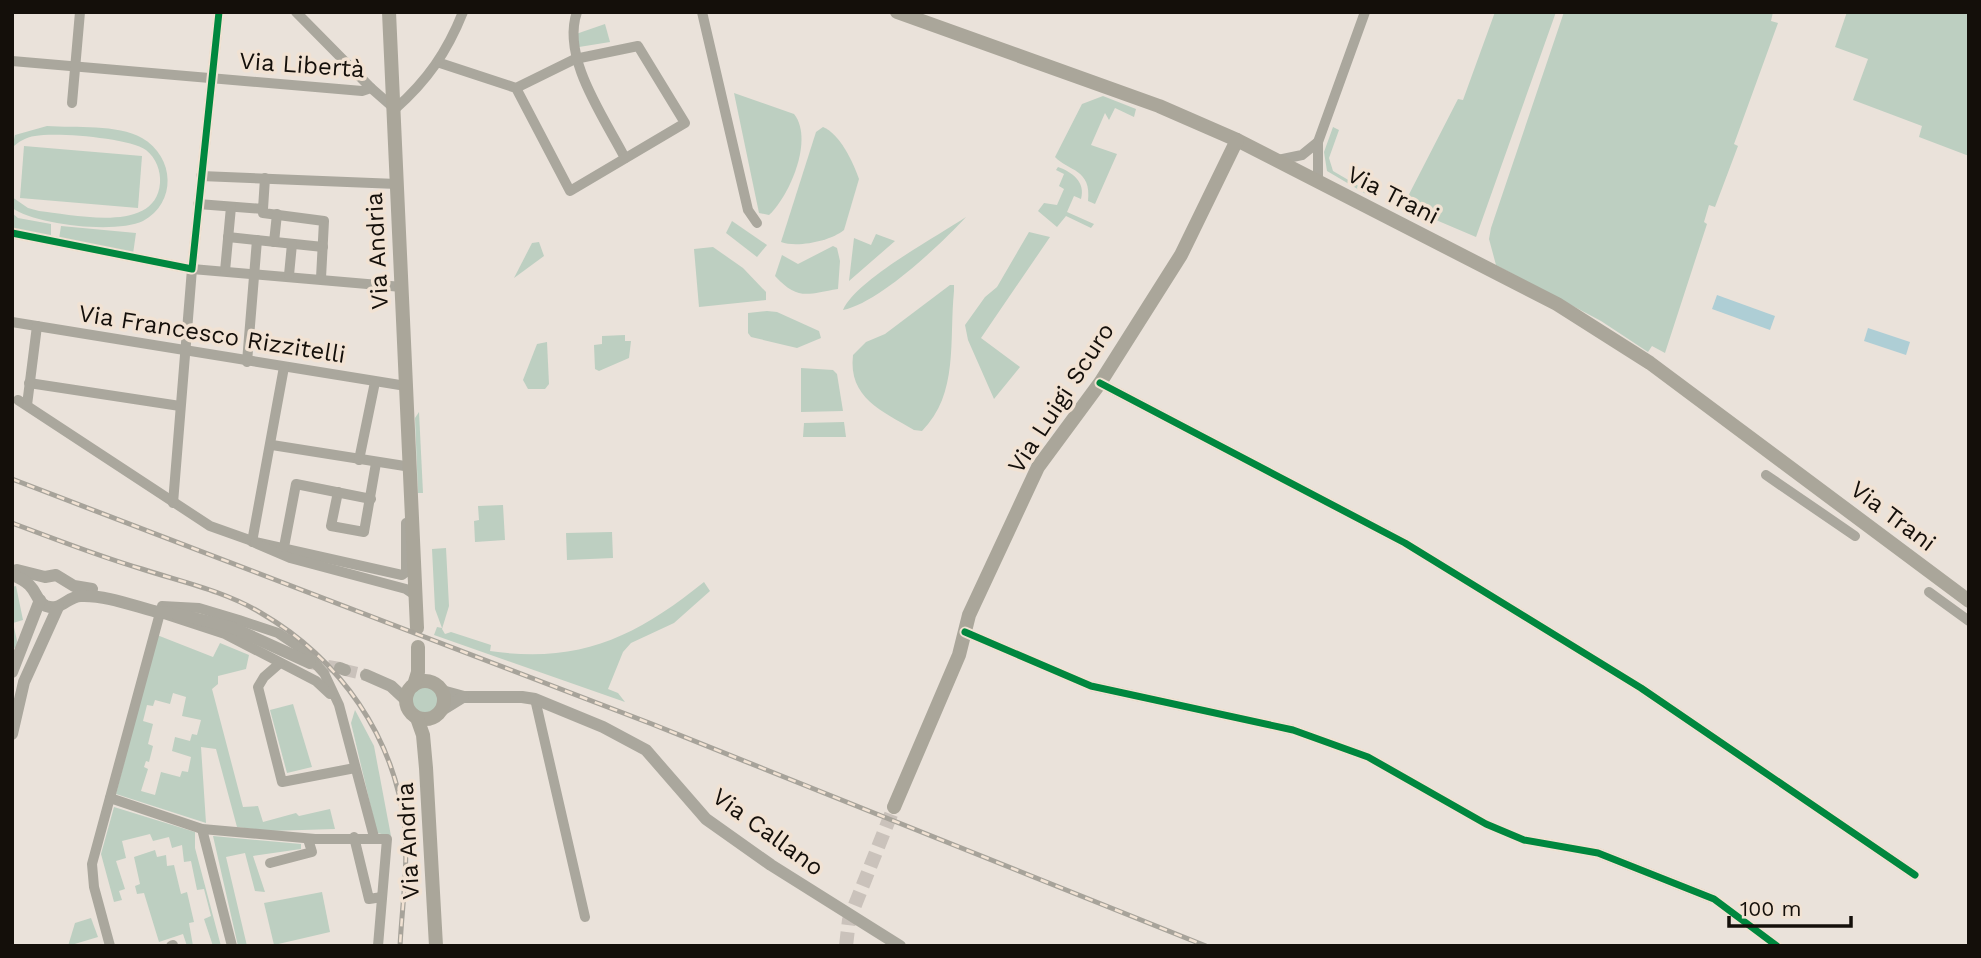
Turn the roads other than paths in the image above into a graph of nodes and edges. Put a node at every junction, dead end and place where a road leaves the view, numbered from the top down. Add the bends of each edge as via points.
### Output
1 (80, 12) edge
2 (219, 12) edge
3 (296, 12) edge
4 (389, 12) edge
5 (463, 12) edge
6 (576, 12) edge
7 (702, 12) edge
8 (897, 12) edge
9 (1365, 12) edge
10 (575, 58) junction
11 (12, 61) edge
12 (440, 63) junction
13 (75, 66) junction
14 (212, 79) junction
15 (370, 88) junction
16 (516, 88) junction
17 (72, 103) dead end
18 (394, 109) junction
19 (1237, 140) junction
20 (1318, 142) junction
21 (625, 158) junction
22 (1275, 160) junction
23 (201, 176) junction
24 (265, 178) junction
25 (1318, 181) junction
26 (397, 184) junction
27 (198, 204) junction
28 (231, 207) junction
29 (263, 209) junction
30 (277, 214) junction
31 (757, 223) dead end
32 (12, 233) edge
33 (228, 237) junction
34 (257, 240) junction
35 (274, 242) junction
36 (292, 244) junction
37 (323, 247) junction
38 (192, 269) junction
39 (225, 271) junction
40 (253, 273) junction
41 (289, 275) junction
42 (321, 278) junction
43 (401, 287) junction
44 (12, 322) edge
45 (37, 326) junction
46 (184, 351) junction
47 (247, 362) junction
48 (284, 367) junction
49 (375, 382) junction
50 (29, 383) junction
51 (1100, 383) junction
52 (406, 386) junction
53 (180, 406) junction
54 (272, 445) junction
55 (359, 460) junction
56 (376, 463) junction
57 (411, 467) junction
58 (1766, 475) dead end
59 (413, 487) junction
60 (338, 492) junction
61 (1828, 496) junction
62 (371, 499) junction
63 (173, 503) junction
64 (1819, 510) junction
65 (1855, 536) dead end
66 (253, 542) junction
67 (284, 547) junction
68 (12, 568) edge
69 (12, 575) edge
70 (45, 577) junction
71 (65, 580) junction
72 (1929, 592) dead end
73 (38, 595) junction
74 (415, 596) junction
75 (1967, 600) edge
76 (62, 604) junction
77 (163, 611) junction
78 (1957, 613) junction
79 (1969, 621) edge
80 (417, 628) dead end
81 (965, 632) junction
82 (280, 663) junction
83 (310, 663) tunnel mouth
84 (12, 671) edge
85 (366, 675) tunnel mouth
86 (430, 682) junction
87 (410, 691) junction
88 (442, 691) junction
89 (464, 697) junction
90 (534, 699) junction
91 (339, 705) junction
92 (442, 710) junction
93 (423, 719) junction
94 (12, 734) edge
95 (355, 768) junction
96 (110, 798) junction
97 (894, 807) tunnel mouth
98 (202, 829) junction
99 (354, 837) junction
100 (374, 837) junction
101 (308, 839) junction
102 (270, 863) dead end
103 (1915, 875) dead end
104 (382, 897) junction
105 (585, 917) dead end
106 (110, 946) edge
107 (232, 946) edge
108 (379, 946) edge
109 (436, 946) edge
110 (900, 946) edge
111 (1777, 946) edge

1 - 13 street
2 - 14 street
3 - 15 street
4 - 18 main road, Via Andria
5 - 12 street
6 - 10 street via 572,34
7 - 31 street via 748,211
8 - 19 main road, Via Trani via 1159,106
9 - 20 street
10 - 16 street
10 - 21 street
10 - 21 street via 638,46 685,123
11 - 13 street, Via Libertà
12 - 16 street
12 - 18 street
13 - 14 street, Via Libertà
13 - 17 street
14 - 15 street, Via Libertà
14 - 23 street
15 - 18 street, Via Libertà
16 - 21 street via 570,191
18 - 26 main road, Via Andria
19 - 22 main road, Via Trani
19 - 51 main road, Via Luigi Scuro via 1181,255
20 - 22 street via 1302,155
20 - 25 street
22 - 25 main road, Via Trani
23 - 24 street
23 - 27 street
24 - 26 street
24 - 29 street
25 - 61 main road, Via Trani via 1605,332
26 - 43 main road, Via Andria
27 - 28 street
27 - 38 street
28 - 29 street
28 - 33 street
29 - 30 street via 262,213
30 - 35 street
30 - 37 street via 324,221
32 - 38 street
33 - 34 street
33 - 39 street
34 - 35 street
34 - 40 street
35 - 36 street
36 - 37 street
36 - 41 street
37 - 42 street
38 - 39 street
38 - 46 street
39 - 40 street
40 - 41 street
40 - 47 street
41 - 42 street
42 - 43 street
43 - 52 main road, Via Andria
44 - 45 street, Via Francesco Rizzitelli
45 - 46 street, Via Francesco Rizzitelli
45 - 50 street
46 - 47 street, Via Francesco Rizzitelli
46 - 53 street
47 - 48 street, Via Francesco Rizzitelli
48 - 49 street, Via Francesco Rizzitelli
48 - 54 street
49 - 52 street, Via Francesco Rizzitelli
49 - 55 street
50 - 53 street
50 - 63 street via 23,403
51 - 81 main road, Via Luigi Scuro via 1038,467
51 - 103 street via 1405,543 1641,688
52 - 57 main road, Via Andria
53 - 63 street
54 - 55 street
54 - 66 street
55 - 56 street
56 - 57 street
56 - 62 street
57 - 59 main road, Via Andria
58 - 64 street, Via Trani
59 - 67 street, Via Andria via 406,496 406,572 394,574
59 - 74 main road, Via Andria
60 - 62 street
60 - 62 street via 331,526 364,532
60 - 67 street via 296,484
61 - 64 street, Via Trani
61 - 75 main road, Via Trani
63 - 66 street via 210,526
64 - 65 street, Via Trani
66 - 67 street
66 - 74 street via 290,558 406,589
68 - 70 street
69 - 73 street via 26,580
70 - 71 street via 56,575
70 - 73 street
71 - 76 street via 69,591
71 - 77 street
72 - 78 street, Via Trani
73 - 76 street via 49,607
73 - 84 street
74 - 80 main road, Via Andria
75 - 78 street, Via Trani
76 - 77 street via 79,596
76 - 94 street via 24,682
77 - 82 street via 225,634
77 - 83 street via 240,630
77 - 91 street via 199,608 289,639 324,673
77 - 96 street
78 - 79 street, Via Trani
81 - 97 main road, Via Luigi Scuro
81 - 111 street via 1091,686 1293,730 1368,757 1499,830 1524,840 1598,853 1714,899
82 - 91 street via 327,689
82 - 95 street via 258,687 282,782
85 - 87 street
86 - 87 main road
86 - 87 main road via 419,654
86 - 88 main road
87 - 93 main road via 410,713
88 - 89 street, Via Callano
88 - 92 main road
89 - 90 street, Via Callano
89 - 92 street
90 - 105 street
90 - 110 street, Via Callano via 646,750 706,819
91 - 95 street
92 - 93 main road
93 - 109 main road, Via Andria
95 - 100 street
96 - 98 street
96 - 106 street via 92,872
98 - 101 street
98 - 107 street
99 - 100 street
99 - 101 street
99 - 104 street via 369,900
100 - 104 street via 387,839
101 - 102 street via 312,852
104 - 108 street

